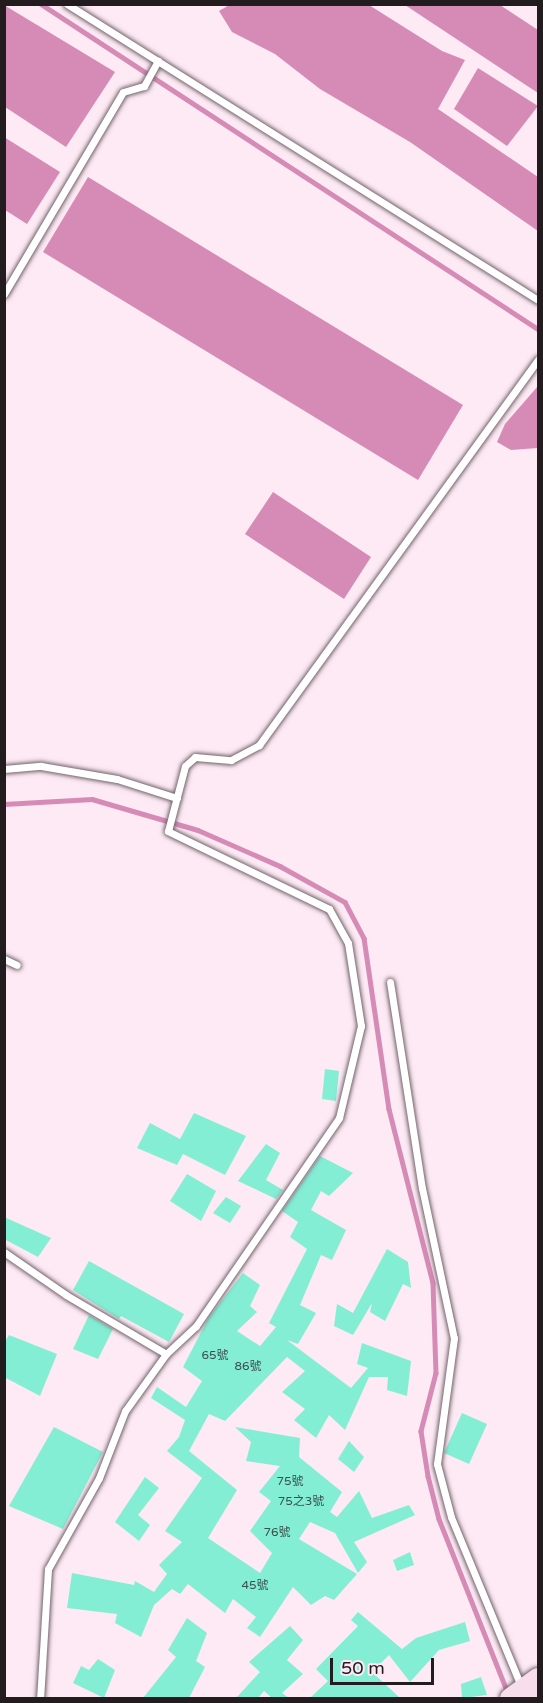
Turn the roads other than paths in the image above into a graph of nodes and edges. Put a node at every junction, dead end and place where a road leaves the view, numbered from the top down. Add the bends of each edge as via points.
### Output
1 (67, 4) edge
2 (158, 61) junction
3 (4, 294) edge
4 (538, 300) edge
5 (538, 359) edge
6 (4, 769) edge
7 (177, 798) junction
8 (4, 959) edge
9 (17, 965) dead end
10 (390, 982) dead end
11 (4, 1252) edge
12 (166, 1354) junction
13 (527, 1693) edge
14 (40, 1698) edge

1 - 2 lane
2 - 3 lane via 144,86 123,92
2 - 4 lane
5 - 7 lane via 259,746 231,760 195,757 185,766
6 - 7 lane via 41,766 117,779
7 - 12 lane via 168,831 328,909 348,943 361,1007 339,1118 196,1326
8 - 9 lane
10 - 13 lane via 423,1188 454,1338 437,1464 452,1517
11 - 12 lane via 66,1295
12 - 14 lane via 125,1411 99,1478 48,1569

